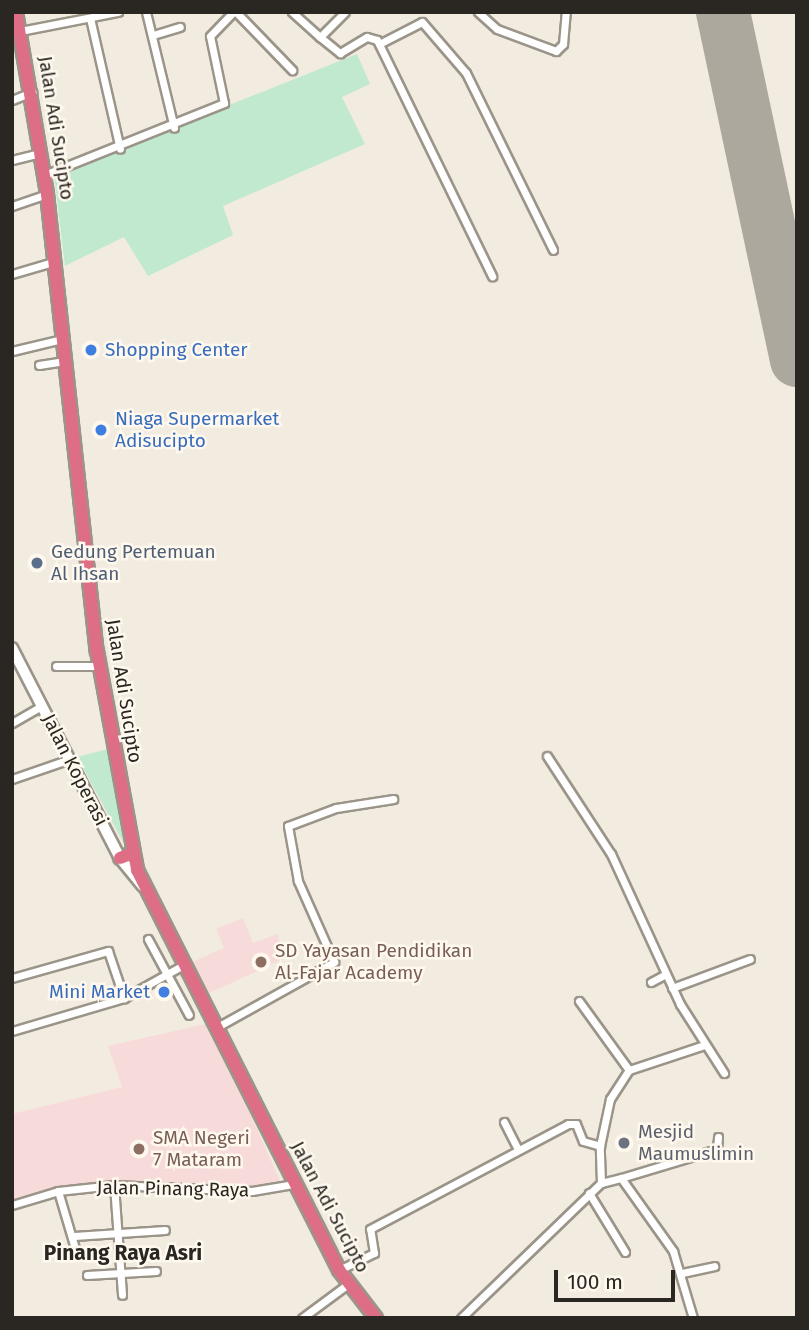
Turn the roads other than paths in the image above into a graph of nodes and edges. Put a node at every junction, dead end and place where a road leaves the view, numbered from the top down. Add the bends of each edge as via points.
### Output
1 (16, 12) edge
2 (118, 12) edge
3 (146, 12) edge
4 (234, 12) edge
5 (292, 12) edge
6 (345, 12) edge
7 (478, 12) edge
8 (566, 12) edge
9 (90, 18) junction
10 (180, 27) dead end
11 (20, 31) junction
12 (153, 34) junction
13 (320, 37) junction
14 (379, 44) junction
15 (292, 70) dead end
16 (33, 92) junction
17 (12, 100) edge
18 (174, 128) junction
19 (120, 149) junction
20 (41, 152) junction
21 (12, 160) edge
22 (44, 175) junction
23 (47, 194) junction
24 (12, 206) edge
25 (553, 250) dead end
26 (53, 262) junction
27 (12, 274) edge
28 (492, 276) dead end
29 (62, 339) junction
30 (12, 351) edge
31 (65, 361) junction
32 (39, 365) dead end
33 (12, 648) edge
34 (56, 666) dead end
35 (100, 666) junction
36 (42, 706) junction
37 (12, 723) edge
38 (547, 756) dead end
39 (70, 760) junction
40 (12, 779) edge
41 (393, 799) dead end
42 (133, 853) junction
43 (120, 858) junction
44 (143, 887) junction
45 (148, 939) dead end
46 (750, 960) dead end
47 (175, 970) junction
48 (666, 974) junction
49 (12, 978) edge
50 (651, 982) dead end
51 (672, 988) junction
52 (124, 998) junction
53 (579, 1001) dead end
54 (189, 1015) dead end
55 (219, 1026) junction
56 (12, 1031) edge
57 (704, 1045) junction
58 (629, 1070) junction
59 (724, 1073) dead end
60 (504, 1122) dead end
61 (718, 1137) dead end
62 (600, 1146) junction
63 (518, 1149) junction
64 (621, 1178) junction
65 (601, 1183) junction
66 (114, 1185) junction
67 (286, 1186) junction
68 (58, 1191) junction
69 (589, 1193) junction
70 (12, 1205) edge
71 (165, 1230) dead end
72 (117, 1233) junction
73 (74, 1237) junction
74 (625, 1252) dead end
75 (77, 1255) dead end
76 (714, 1266) dead end
77 (156, 1270) dead end
78 (339, 1270) junction
79 (120, 1273) junction
80 (682, 1273) junction
81 (87, 1275) dead end
82 (343, 1288) junction
83 (121, 1294) dead end
84 (302, 1318) edge
85 (376, 1318) edge
86 (461, 1318) edge
87 (693, 1318) edge

1 - 11 highway, Jalan Adi Sucipto
2 - 9 street
3 - 12 street
4 - 15 street
4 - 18 street via 211,33 227,100
5 - 13 street
6 - 13 street
7 - 8 street via 523,41 556,51 563,44
9 - 11 street
9 - 19 street
10 - 12 street
11 - 16 highway, Jalan Adi Sucipto
12 - 18 street
13 - 14 street via 340,53 370,36
14 - 25 street via 422,22 466,73
14 - 28 street
16 - 17 street
16 - 20 highway, Jalan Adi Sucipto
18 - 19 street
19 - 22 street
20 - 21 street
20 - 22 highway, Jalan Adi Sucipto
22 - 23 highway, Jalan Adi Sucipto
23 - 24 street
23 - 26 highway, Jalan Adi Sucipto
26 - 27 street
26 - 29 highway, Jalan Adi Sucipto
29 - 30 street
29 - 31 highway, Jalan Adi Sucipto
31 - 32 street
31 - 35 highway, Jalan Adi Sucipto
33 - 36 street, Jalan Koperasi
34 - 35 street
35 - 42 highway, Jalan Adi Sucipto
36 - 37 street
36 - 39 street, Jalan Koperasi
38 - 48 street via 611,853
39 - 40 street
39 - 43 street, Jalan Koperasi
41 - 55 street via 335,808 288,826 298,881 334,962
42 - 43 highway
42 - 44 highway, Jalan Adi Sucipto
43 - 44 street, Jalan Koperasi
44 - 47 highway, Jalan Adi Sucipto
45 - 47 street
46 - 51 street
47 - 52 street
47 - 54 street
47 - 55 highway, Jalan Adi Sucipto
48 - 50 street
48 - 51 street
49 - 52 street via 108,951
51 - 57 street
52 - 56 street
53 - 58 street
55 - 67 highway, Jalan Adi Sucipto
57 - 58 street
57 - 59 street
58 - 62 street via 610,1099
60 - 63 street
61 - 64 street via 718,1149
62 - 63 street via 583,1141 571,1123
62 - 65 street
63 - 78 street via 370,1229 374,1253
64 - 65 street
64 - 80 street
65 - 69 street
66 - 67 street, Jalan Pinang Raya
66 - 68 street, Jalan Pinang Raya
66 - 72 street
67 - 78 highway, Jalan Adi Sucipto
68 - 70 street, Jalan Pinang Raya
68 - 73 street
69 - 74 street
69 - 86 street
71 - 72 street
72 - 73 street
72 - 79 street
73 - 75 street
76 - 80 street
77 - 79 street
78 - 82 highway, Jalan Adi Sucipto
79 - 81 street
79 - 83 street
80 - 87 street
82 - 84 street
82 - 85 highway, Jalan Adi Sucipto

